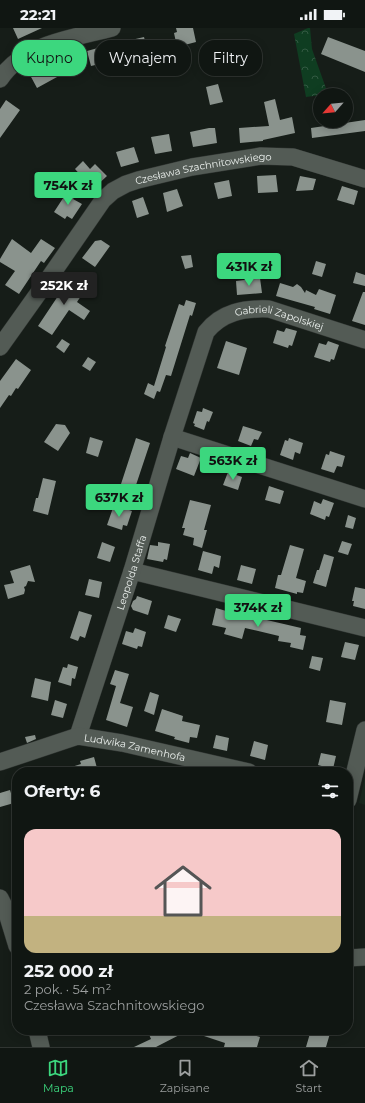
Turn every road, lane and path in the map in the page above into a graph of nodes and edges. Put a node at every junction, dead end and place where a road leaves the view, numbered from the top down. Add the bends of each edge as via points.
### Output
1 (112, 28) edge
2 (0, 79) edge
3 (365, 178) edge
4 (203, 339) joint
5 (365, 340) edge
6 (0, 347) edge
7 (172, 437) junction
8 (365, 499) edge
9 (132, 571) junction
10 (365, 628) edge
11 (365, 730) edge
12 (78, 736) junction
13 (0, 762) edge
14 (226, 767) edge
15 (353, 777) edge
16 (6, 907) edge
17 (12, 928) edge
18 (365, 957) edge
19 (353, 958) edge
20 (38, 1035) edge
21 (41, 1047) edge

1 - 2 street via 35,50 5,71
3 - 6 street, Czesława Szachnitowskiego via 292,157 267,156 192,168 126,184 103,200
4 - 5 street, Gabrieli Zapolskiej via 206,332 220,319 253,308 269,309
4 - 7 street, Leopolda Staffa
7 - 8 street
7 - 9 street, Leopolda Staffa
9 - 10 street
9 - 12 street, Leopolda Staffa
11 - 15 street
12 - 13 street, Ludwika Zamenhofa
12 - 14 street, Ludwika Zamenhofa via 122,743
16 - 17 street
18 - 19 street
20 - 21 street

